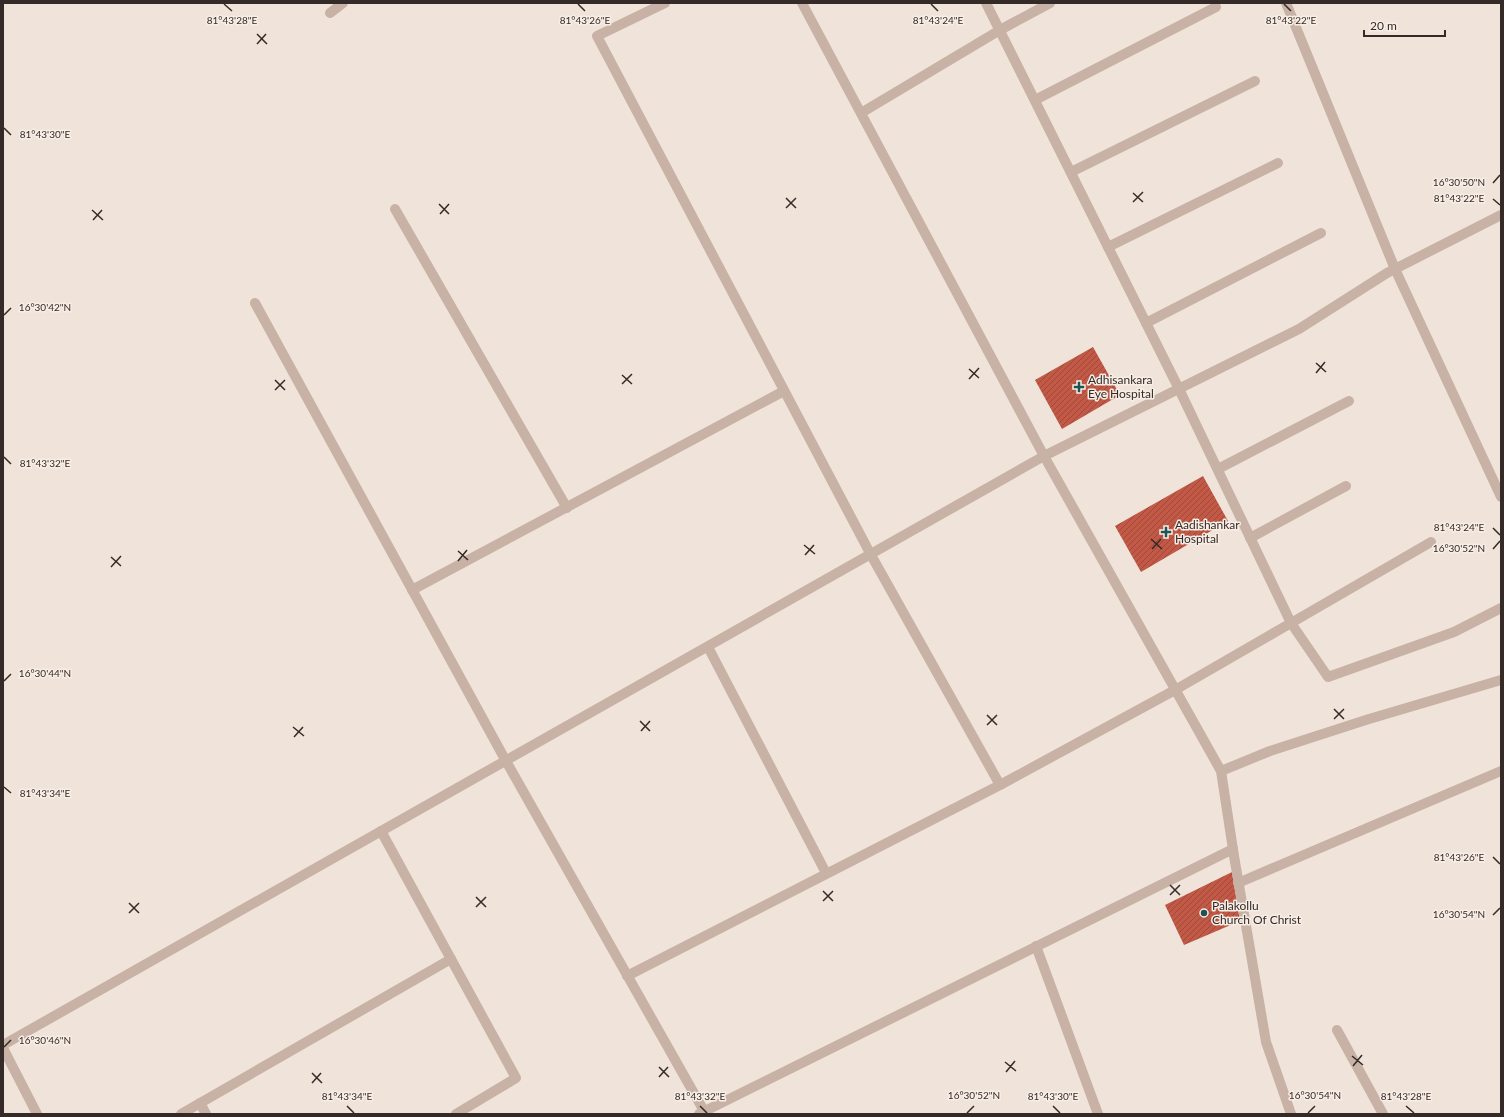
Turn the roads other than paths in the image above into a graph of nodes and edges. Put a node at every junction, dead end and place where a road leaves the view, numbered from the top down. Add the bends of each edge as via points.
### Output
1 (343, 3) edge
2 (665, 3) edge
3 (802, 3) edge
4 (986, 3) edge
5 (1050, 3) edge
6 (1286, 3) edge
7 (1216, 7) dead end
8 (330, 13) dead end
9 (1000, 30) junction
10 (1255, 81) dead end
11 (1035, 100) junction
12 (861, 114) junction
13 (1278, 163) dead end
14 (1071, 172) junction
15 (395, 209) dead end
16 (1501, 215) edge
17 (1321, 233) dead end
18 (1108, 247) junction
19 (1395, 269) junction
20 (255, 303) dead end
21 (1146, 323) junction
22 (1180, 389) junction
23 (784, 391) junction
24 (1349, 401) dead end
25 (1044, 456) junction
26 (1218, 470) junction
27 (1346, 486) dead end
28 (1501, 497) edge
29 (567, 508) junction
30 (1250, 538) junction
31 (1431, 542) dead end
32 (871, 555) junction
33 (412, 590) junction
34 (1501, 608) edge
35 (1291, 623) junction
36 (708, 647) junction
37 (1501, 680) edge
38 (1175, 690) junction
39 (506, 761) junction
40 (1221, 771) junction
41 (1501, 771) edge
42 (1000, 785) junction
43 (381, 831) junction
44 (1233, 849) junction
45 (826, 873) junction
46 (1238, 883) junction
47 (1036, 946) junction
48 (451, 959) junction
49 (627, 976) junction
50 (1336, 1030) dead end
51 (3, 1047) edge
52 (200, 1103) junction
53 (702, 1113) edge
54 (37, 1114) edge
55 (181, 1114) edge
56 (206, 1114) edge
57 (456, 1114) edge
58 (1098, 1114) edge
59 (1291, 1114) edge
60 (1383, 1114) edge

1 - 8 street
2 - 23 street via 597,36
3 - 12 street
4 - 9 street
5 - 9 street
6 - 19 street
7 - 11 street
9 - 11 street
9 - 12 street
10 - 14 street
11 - 14 street
12 - 25 street
13 - 18 street
14 - 18 street
15 - 29 street
16 - 19 street
17 - 21 street
18 - 21 street
19 - 22 street via 1299,329
19 - 28 street
20 - 33 street
21 - 22 street
22 - 25 street
22 - 26 street
23 - 29 street
23 - 32 street
24 - 26 street
25 - 32 street
25 - 38 street
26 - 30 street
27 - 30 street
29 - 33 street
30 - 35 street
31 - 35 street
32 - 36 street
32 - 42 street
33 - 39 street
34 - 35 street via 1454,632 1328,677
35 - 38 street
36 - 39 street
36 - 45 street
37 - 40 street via 1277,749
38 - 40 street
38 - 42 street
39 - 43 street
39 - 49 street
40 - 44 street
41 - 46 street
42 - 45 street
43 - 48 street
43 - 51 street
44 - 46 street
44 - 47 street
45 - 49 street
46 - 59 street via 1266,1042
47 - 53 street
47 - 58 street
48 - 52 street
48 - 57 street via 516,1078
49 - 53 street
50 - 60 street
51 - 54 street
52 - 55 street
52 - 56 street

